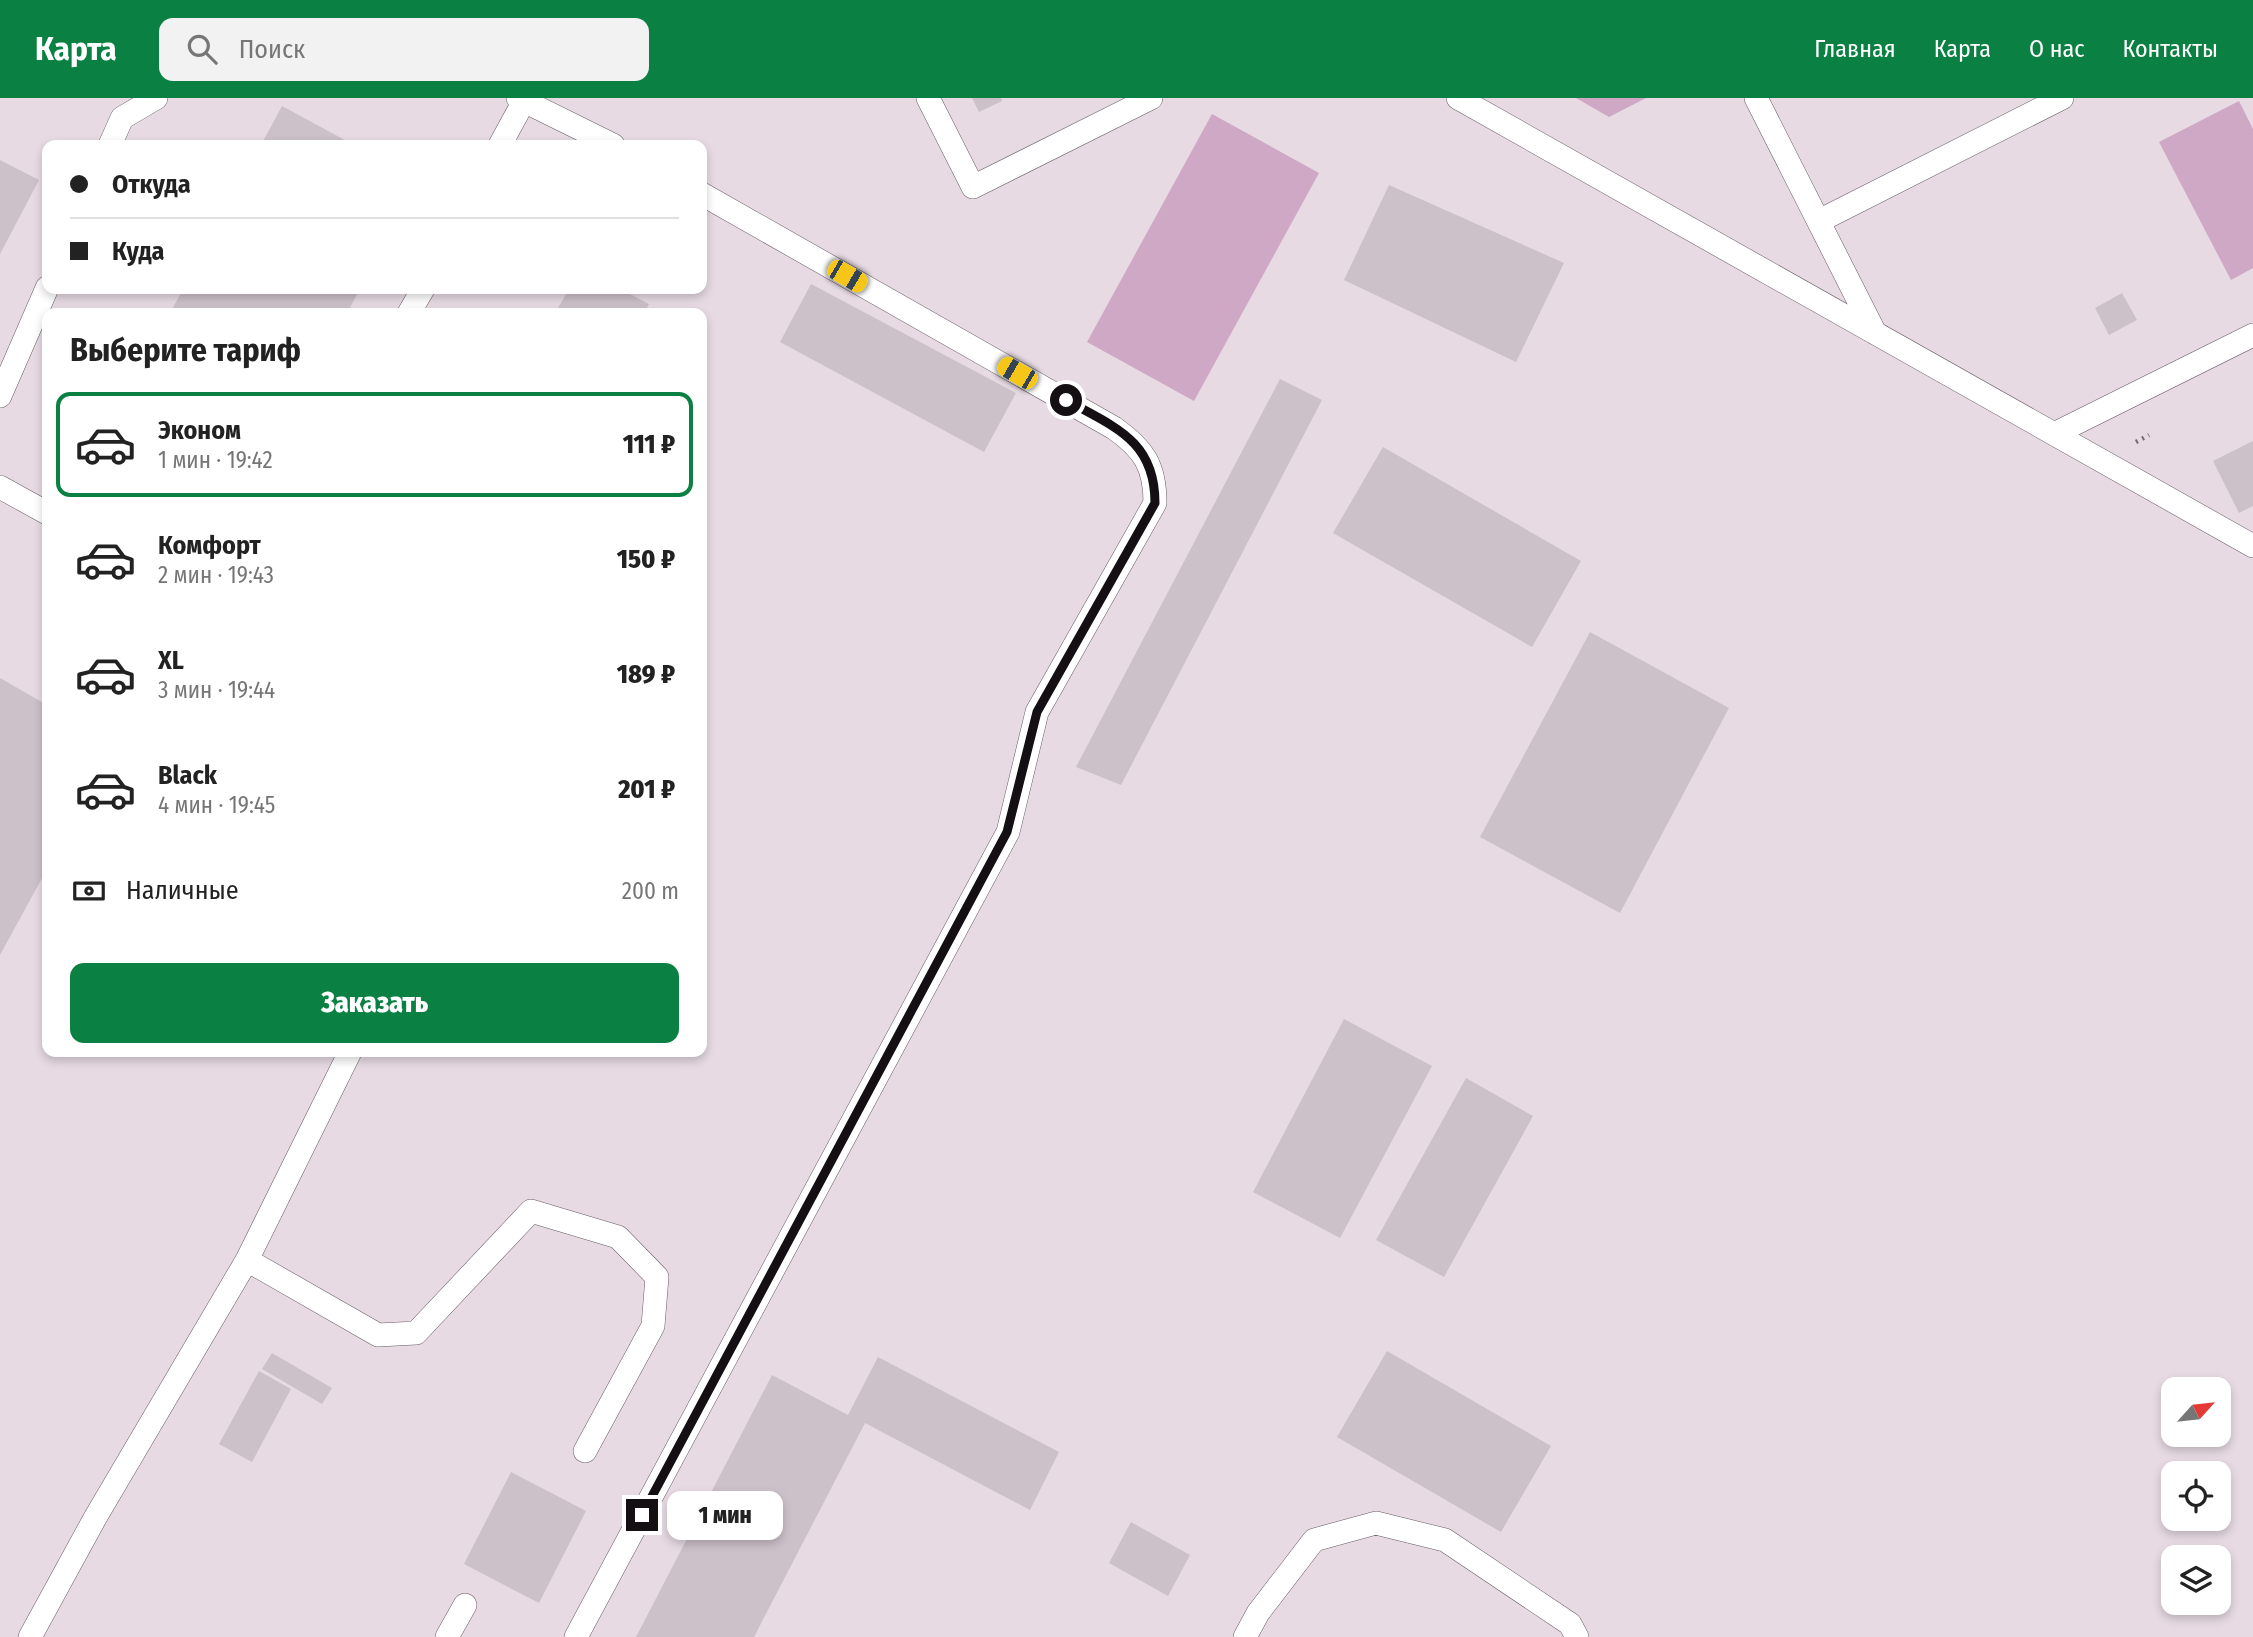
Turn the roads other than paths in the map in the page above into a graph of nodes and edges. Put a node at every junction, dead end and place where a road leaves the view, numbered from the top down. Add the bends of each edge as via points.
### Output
1 (156, 98) edge
2 (928, 98) edge
3 (1151, 98) edge
4 (1458, 98) edge
5 (1756, 98) edge
6 (2062, 98) edge
7 (521, 99) edge
8 (112, 140) edge
9 (502, 140) edge
10 (603, 140) edge
11 (707, 197) edge
12 (1819, 221) junction
13 (44, 294) edge
14 (1875, 333) junction
15 (2253, 335) edge
16 (0, 396) edge
17 (2054, 434) junction
18 (0, 487) edge
19 (42, 510) edge
20 (2253, 546) edge
21 (348, 1057) edge
22 (247, 1260) junction
23 (585, 1451) dead end
24 (465, 1605) dead end
25 (30, 1637) edge
26 (447, 1637) edge
27 (576, 1637) edge
28 (1245, 1637) edge
29 (1577, 1637) edge

1 - 8 lane via 122,118
2 - 3 lane via 973,187
4 - 14 lane
5 - 12 lane
6 - 12 lane
7 - 9 lane
7 - 10 lane
11 - 27 lane via 1114,428 1134,442 1150,465 1155,503 1037,712 1007,832
12 - 14 lane
13 - 16 lane
14 - 17 lane
15 - 17 lane
17 - 20 lane
18 - 19 lane
21 - 22 lane
22 - 23 lane via 378,1335 404,1334 416,1333 531,1212 618,1237 657,1277 653,1326
22 - 25 lane
24 - 26 lane
28 - 29 lane via 1314,1540 1376,1523 1445,1540 1570,1624

